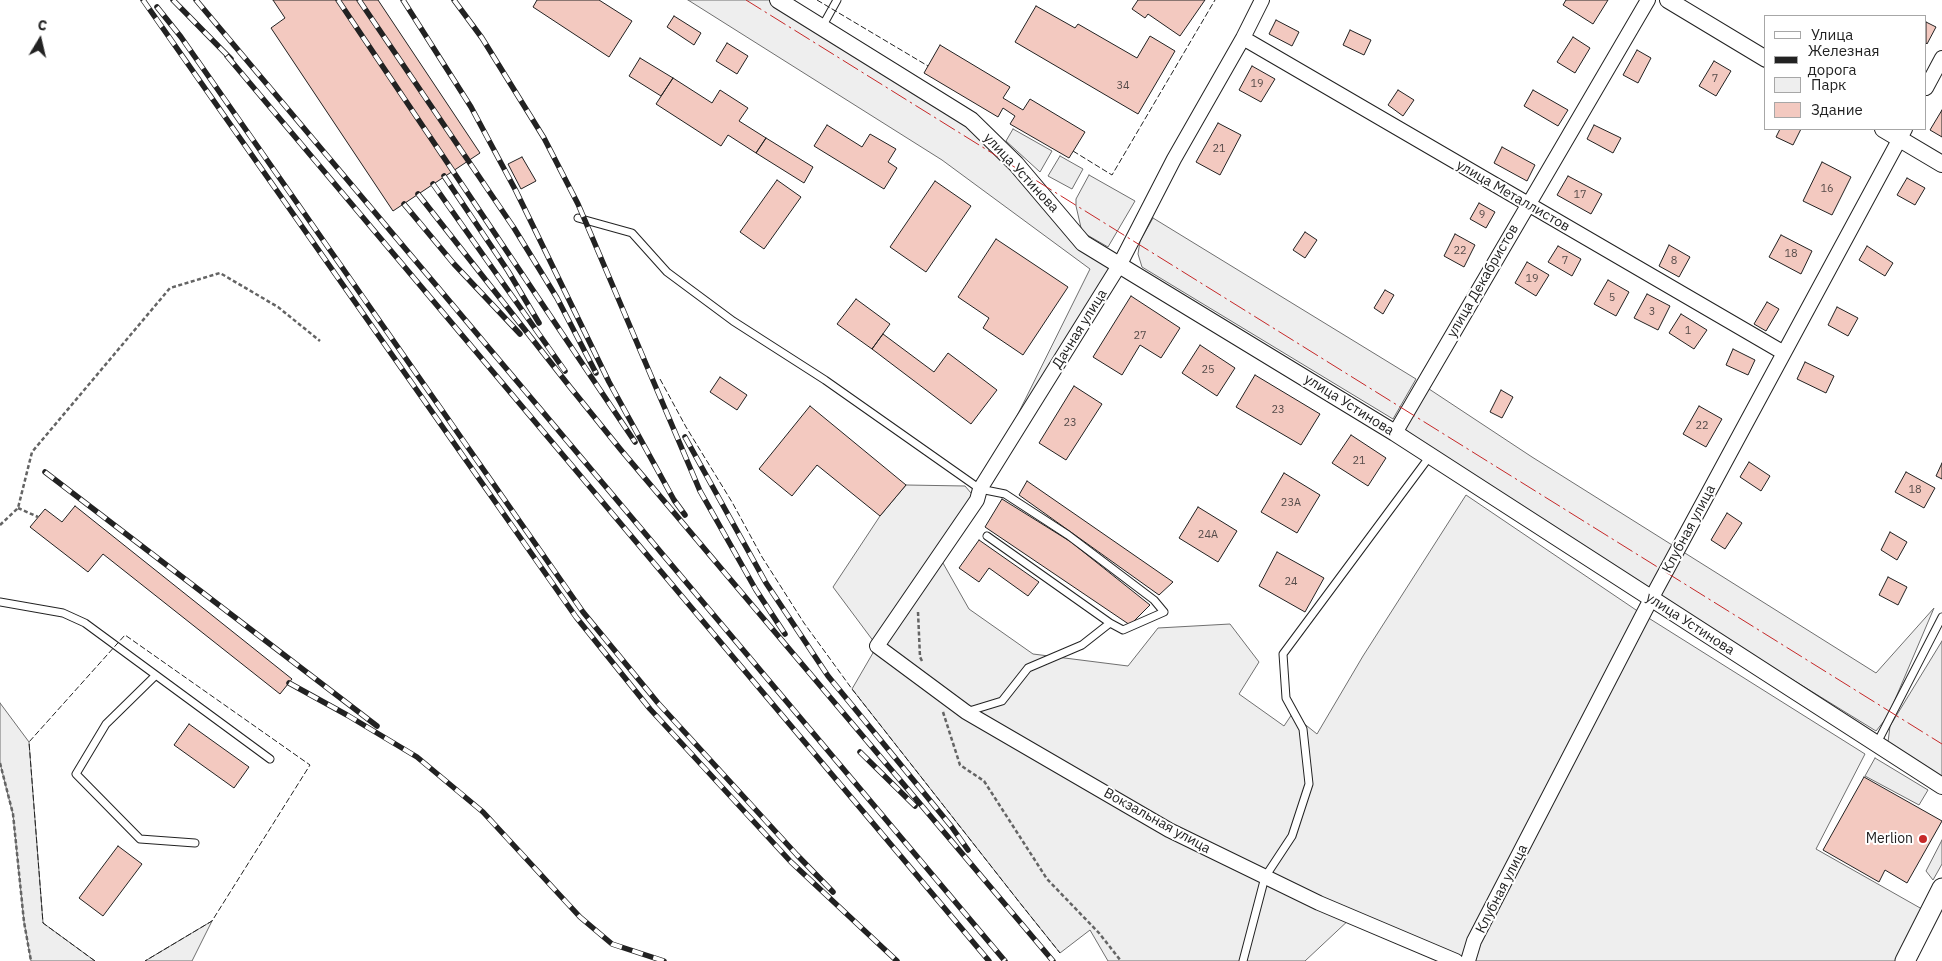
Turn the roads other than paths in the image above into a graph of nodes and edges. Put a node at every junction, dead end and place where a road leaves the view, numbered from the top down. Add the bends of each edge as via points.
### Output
1 (778, 0) edge
2 (837, 0) edge
3 (1262, 0) edge
4 (1648, 0) edge
5 (1668, 0) edge
6 (822, 28) junction
7 (1243, 38) junction
8 (1764, 58) edge
9 (1942, 58) edge
10 (1927, 86) edge
11 (1887, 130) edge
12 (1902, 134) edge
13 (1942, 164) edge
14 (1528, 204) junction
15 (578, 218) dead end
16 (1120, 264) junction
17 (1784, 353) junction
18 (1395, 433) junction
19 (1430, 456) junction
20 (980, 489) junction
21 (987, 536) dead end
22 (1652, 599) junction
23 (0, 602) edge
24 (1942, 617) edge
25 (1110, 623) junction
26 (877, 646) joint
27 (155, 676) junction
28 (966, 712) junction
29 (1877, 743) junction
30 (270, 759) dead end
31 (1942, 786) edge
32 (195, 843) dead end
33 (1264, 877) junction
34 (1942, 888) edge
35 (1243, 961) edge
36 (1456, 961) edge
37 (1468, 961) edge
38 (1905, 961) edge

1 - 6 street, улица Устинова
2 - 6 lane
3 - 7 street, Дачная улица
4 - 14 street, улица Декабристов
5 - 8 street
6 - 16 street, улица Устинова via 971,120 1016,164 1083,243
7 - 14 street, улица Металлистов
7 - 16 street, Дачная улица via 1174,159
9 - 10 street
11 - 12 street
12 - 13 street
12 - 17 street, Клубная улица
14 - 17 street, улица Металлистов
14 - 18 street, улица Декабристов
15 - 20 lane via 632,233 667,272 733,321 825,380
16 - 18 street, улица Устинова
16 - 20 street, Дачная улица
17 - 22 street, Клубная улица
18 - 19 street, улица Устинова
19 - 22 street, улица Устинова
19 - 33 lane via 1283,654 1286,698 1303,730 1309,784 1292,836
20 - 25 lane via 1005,494 1068,535 1154,600 1164,612 1123,630
20 - 26 street, Дачная улица via 977,500
21 - 25 lane
22 - 29 street, улица Устинова
22 - 37 street, Клубная улица via 1474,942
23 - 27 lane via 63,613 85,623
24 - 29 lane
25 - 28 lane via 1082,645 1028,668 1002,701
26 - 28 street, Вокзальная улица
27 - 30 lane
27 - 32 lane via 106,724 76,774 140,839
28 - 33 street, Вокзальная улица via 1169,830
29 - 31 street, улица Устинова
33 - 35 lane
33 - 36 street, Вокзальная улица
34 - 38 main road

